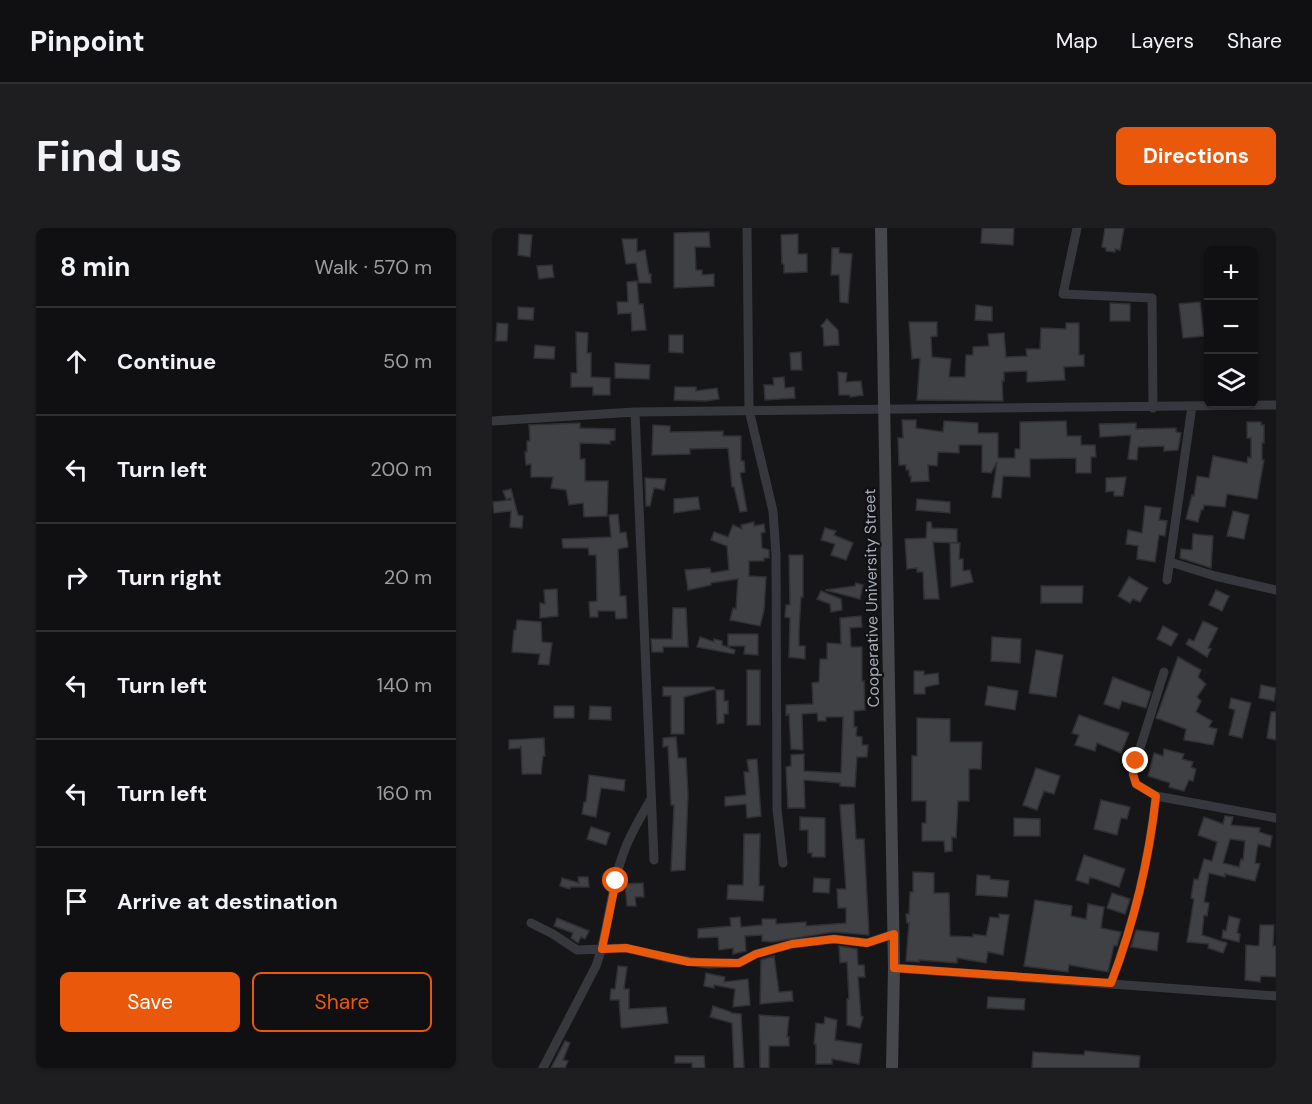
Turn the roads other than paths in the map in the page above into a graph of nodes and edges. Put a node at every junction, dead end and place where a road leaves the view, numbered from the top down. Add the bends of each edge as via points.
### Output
1 (747, 228) edge
2 (881, 228) edge
3 (1077, 228) edge
4 (1276, 405) edge
5 (1192, 406) junction
6 (1153, 408) junction
7 (884, 409) junction
8 (748, 410) junction
9 (635, 412) junction
10 (492, 421) edge
11 (1170, 562) junction
12 (1167, 580) dead end
13 (1276, 590) edge
14 (1164, 672) dead end
15 (1156, 796) junction
16 (651, 799) junction
17 (1276, 818) edge
18 (654, 860) dead end
19 (783, 863) dead end
20 (531, 923) dead end
21 (894, 934) junction
22 (602, 949) junction
23 (894, 968) junction
24 (1111, 983) junction
25 (1276, 996) edge
26 (543, 1068) edge
27 (892, 1068) edge

1 - 8 street
2 - 7 street, Cooperative University Street
3 - 6 street via 1063,294 1152,298
4 - 5 street
5 - 6 street
5 - 11 street
6 - 7 street
7 - 8 street
7 - 21 street, Cooperative University Street
8 - 9 street
8 - 19 street via 773,511 777,809
9 - 10 street
9 - 16 street
11 - 12 street
11 - 13 street
14 - 15 street via 1133,774 1136,784
15 - 17 street
15 - 24 street via 1152,839 1125,946
16 - 18 street
16 - 22 street via 624,850
20 - 22 street via 577,950
21 - 22 street via 867,943 834,939 792,944 739,963 689,962 626,948
21 - 23 street, Cooperative University Street
22 - 26 street
23 - 24 street
23 - 27 street, Cooperative University Street
24 - 25 street

